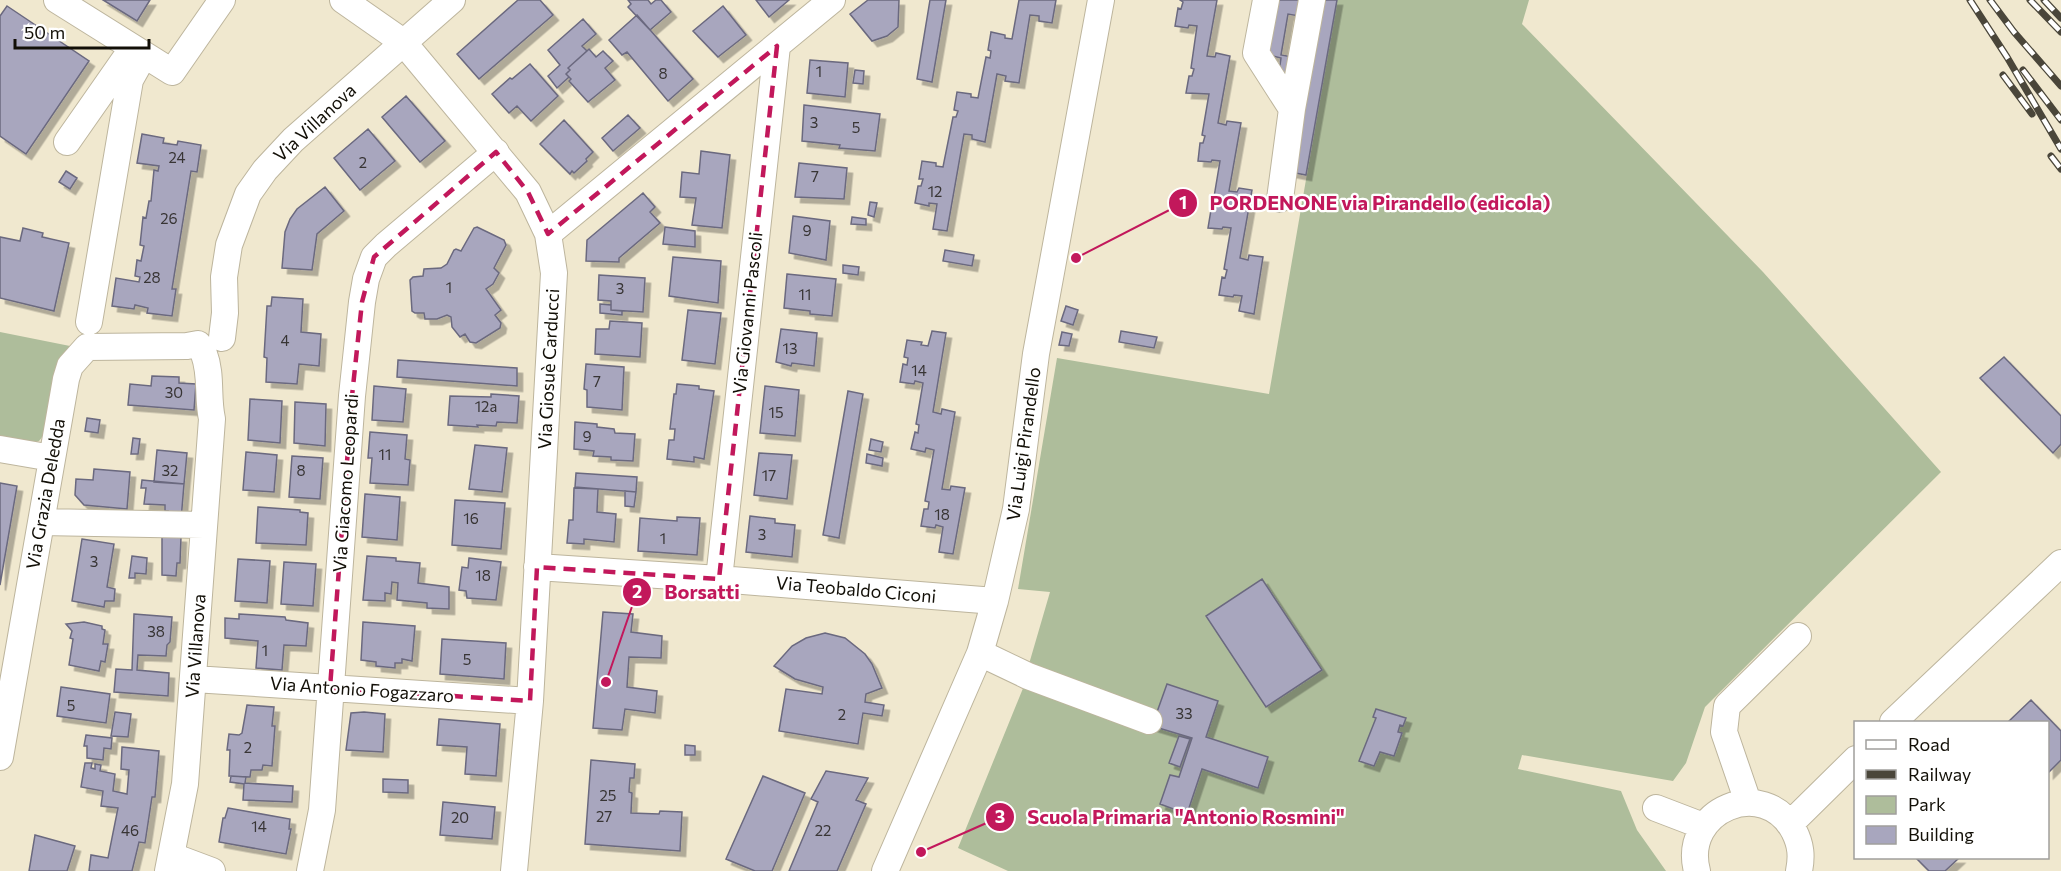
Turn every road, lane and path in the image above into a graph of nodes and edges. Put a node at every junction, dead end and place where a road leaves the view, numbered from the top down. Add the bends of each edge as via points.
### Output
1 (57, 0) edge
2 (222, 0) edge
3 (343, 0) edge
4 (452, 0) edge
5 (832, 0) edge
6 (1101, 0) edge
7 (1266, 0) edge
8 (1312, 0) edge
9 (403, 42) junction
10 (777, 46) junction
11 (138, 52) junction
12 (1292, 109) junction
13 (67, 142) dead end
14 (496, 152) junction
15 (1280, 199) dead end
16 (548, 234) junction
17 (89, 322) dead end
18 (210, 344) junction
19 (0, 449) edge
20 (52, 458) junction
21 (41, 522) junction
22 (204, 525) junction
23 (2061, 562) edge
24 (537, 567) junction
25 (719, 579) junction
26 (995, 601) junction
27 (1798, 636) dead end
28 (980, 653) junction
29 (194, 679) junction
30 (330, 688) junction
31 (530, 701) junction
32 (1149, 721) dead end
33 (1895, 721) edge
34 (0, 757) edge
35 (1854, 761) edge
36 (1748, 802) junction
37 (1656, 808) dead end
38 (1790, 824) junction
39 (1704, 826) junction
40 (170, 863) edge
41 (212, 871) edge
42 (310, 871) edge
43 (514, 871) edge
44 (885, 871) edge
45 (1697, 871) edge
46 (1798, 871) edge

1 - 11 street
2 - 11 street via 172,72
3 - 9 street, Via Giosuè Carducci
4 - 9 street, Via Villanova
5 - 10 street
6 - 26 street, Via Luigi Pirandello via 1036,354 1017,509
7 - 12 street via 1256,53
8 - 12 street
9 - 14 street, Via Giosuè Carducci
9 - 18 street, Via Villanova via 293,140 248,195 229,245 224,277 225,313
10 - 16 street
10 - 25 street, Via Giovanni Pascoli
11 - 13 street
11 - 17 street
12 - 15 street
14 - 16 street, Via Giosuè Carducci via 528,192
14 - 30 street, Via Giacomo Leopardi via 386,245 374,257 366,279 352,396
16 - 24 street, Via Giosuè Carducci via 554,273
18 - 20 street, Via Grazia Deledda via 87,347 70,366
18 - 22 street, Via Villanova via 218,404 212,419
19 - 20 street
20 - 21 street, Via Grazia Deledda
21 - 22 street
21 - 34 street, Via Grazia Deledda
22 - 29 street, Via Villanova
23 - 33 street
24 - 25 street, Via Teobaldo Ciconi
24 - 31 street, Via Giosuè Carducci
25 - 26 street, Via Teobaldo Ciconi
26 - 28 street, Via Luigi Pirandello
27 - 36 street via 1727,706 1724,732
28 - 32 street via 1028,676
28 - 44 street, Via Luigi Pirandello
29 - 30 street, Via Antonio Fogazzaro
29 - 40 street, Via Villanova via 185,784
30 - 31 street, Via Antonio Fogazzaro
30 - 42 street, Via Giacomo Leopardi via 322,810
31 - 43 street, Via Giosuè Carducci
35 - 38 street
36 - 38 street via 1765,805
36 - 39 street via 1715,813
37 - 39 street
38 - 46 street via 1799,842
39 - 45 street via 1696,842
40 - 41 street

